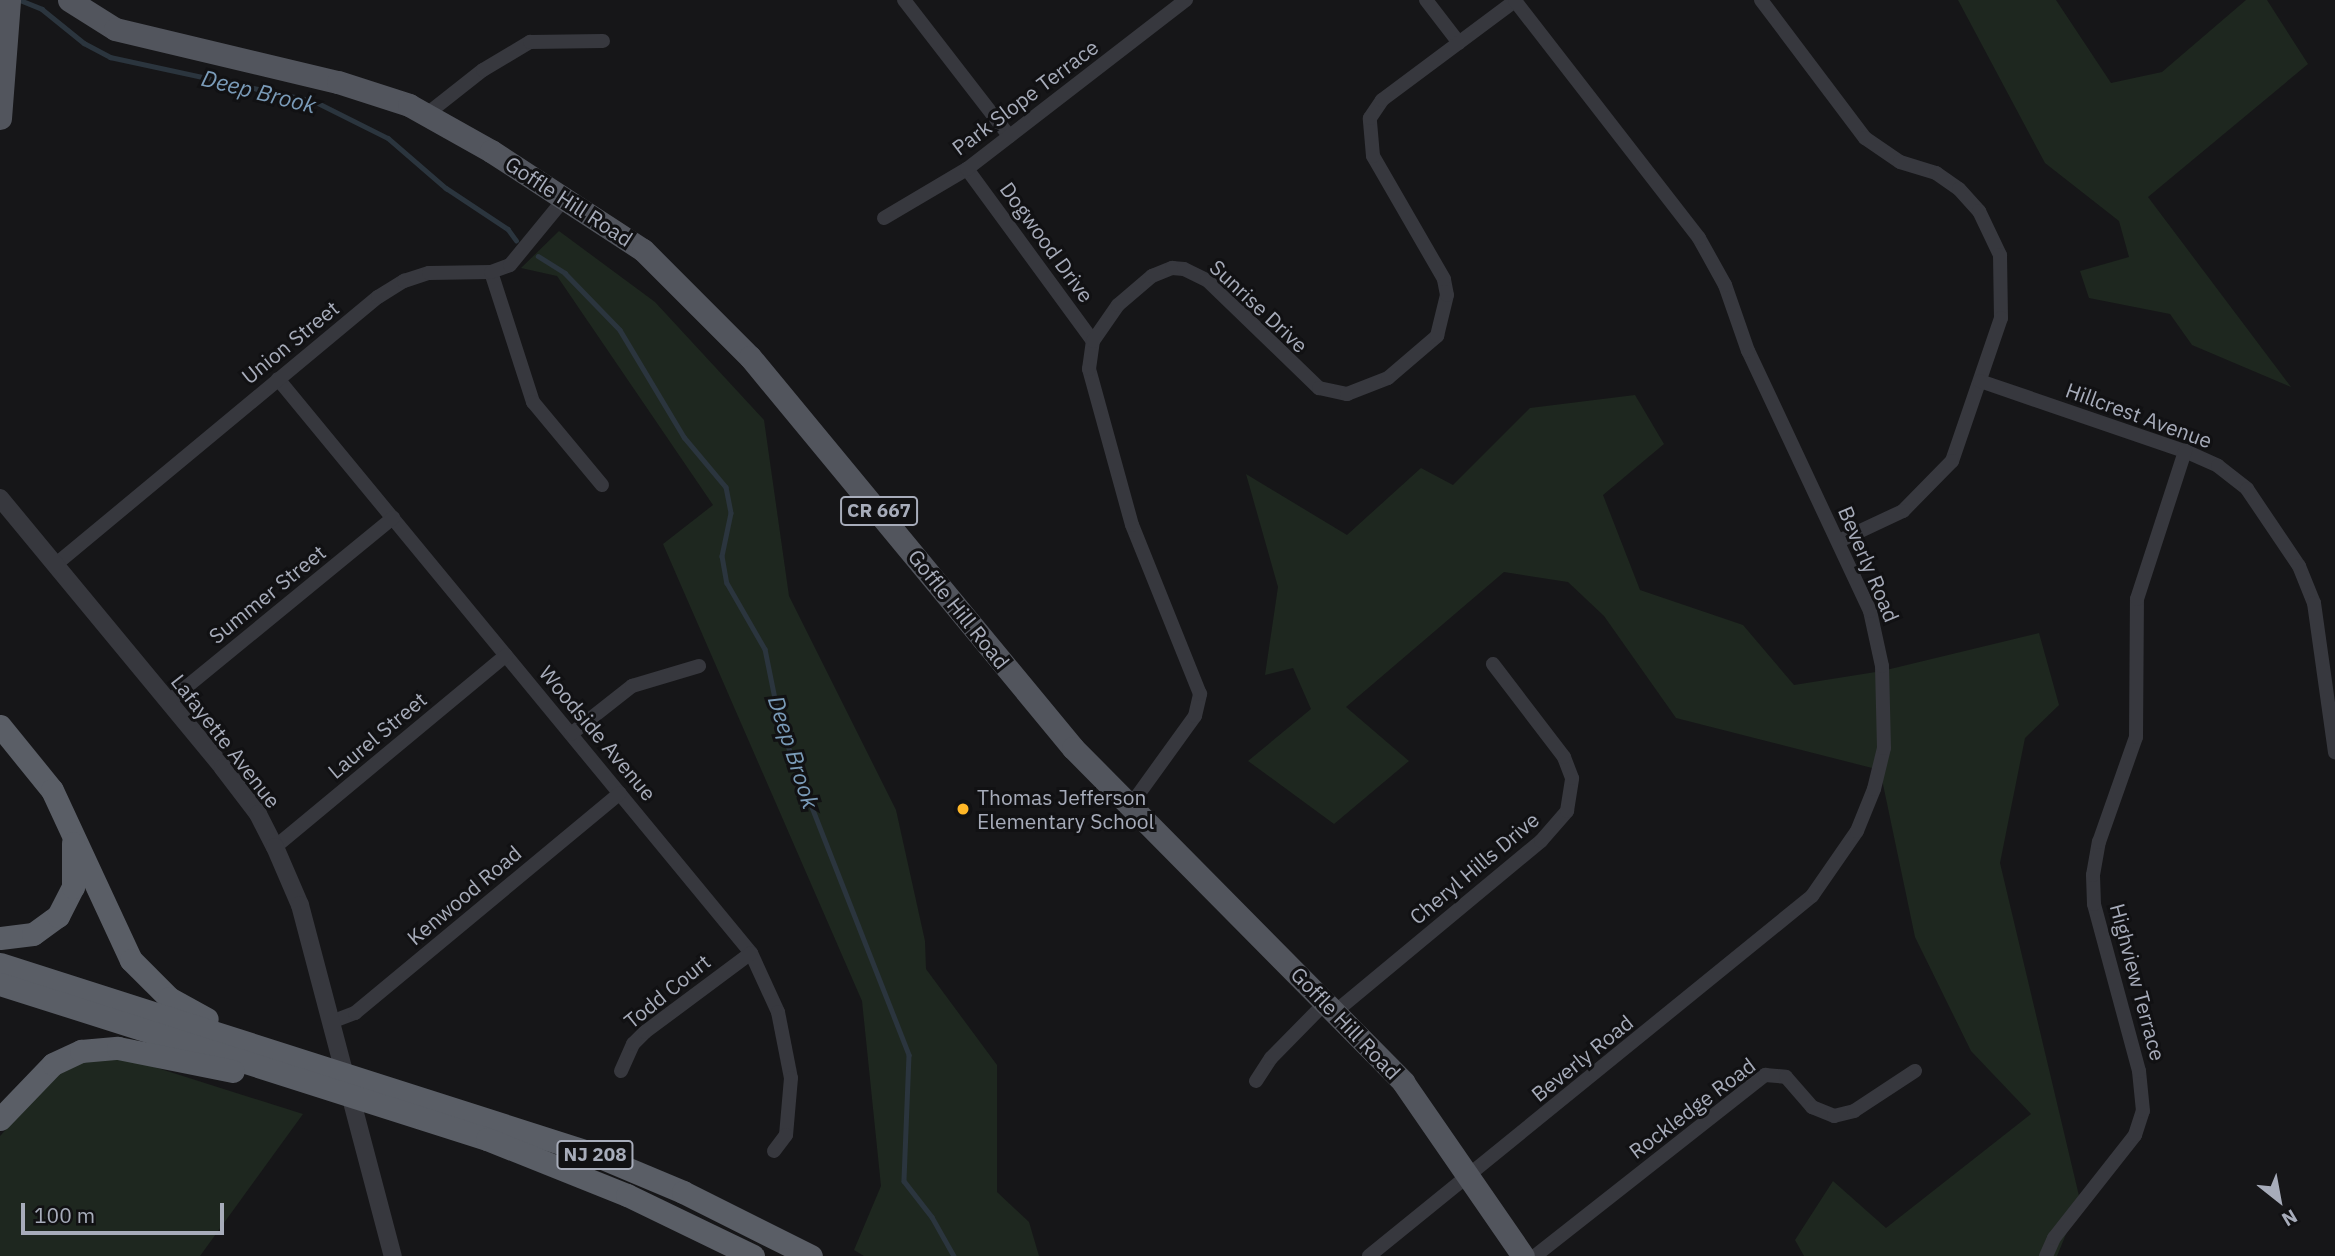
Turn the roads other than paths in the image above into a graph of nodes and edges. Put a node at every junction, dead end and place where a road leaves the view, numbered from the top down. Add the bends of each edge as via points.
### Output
1 (69, 0) edge
2 (904, 0) edge
3 (1186, 0) edge
4 (1426, 0) edge
5 (1515, 0) edge
6 (1761, 0) edge
7 (9, 6) edge
8 (604, 41) dead end
9 (1459, 43) junction
10 (427, 114) junction
11 (0, 118) edge
12 (1009, 136) junction
13 (967, 169) junction
14 (565, 198) junction
15 (884, 218) dead end
16 (491, 272) junction
17 (1093, 341) junction
18 (278, 379) junction
19 (1980, 380) junction
20 (2185, 451) junction
21 (602, 485) dead end
22 (0, 498) edge
23 (393, 518) junction
24 (1839, 541) junction
25 (55, 565) junction
26 (506, 655) junction
27 (1493, 664) dead end
28 (699, 666) dead end
29 (2329, 667) edge
30 (168, 702) junction
31 (0, 726) edge
32 (571, 734) junction
33 (2335, 753) edge
34 (620, 793) junction
35 (1130, 806) junction
36 (64, 813) junction
37 (275, 847) junction
38 (0, 938) edge
39 (751, 953) junction
40 (0, 964) edge
41 (0, 984) edge
42 (1331, 1007) junction
43 (331, 1022) junction
44 (270, 1049) junction
45 (621, 1070) dead end
46 (1915, 1071) dead end
47 (327, 1078) junction
48 (1256, 1081) dead end
49 (368, 1091) junction
50 (0, 1119) edge
51 (774, 1151) dead end
52 (1470, 1175) junction
53 (393, 1256) edge
54 (753, 1256) edge
55 (811, 1256) edge
56 (1369, 1256) edge
57 (1523, 1256) edge
58 (1535, 1256) edge
59 (2046, 1256) edge

1 - 10 main road, Goffle Hill Road / CR 667 via 116,29 338,82
2 - 12 street
3 - 12 street, Park Slope Terrace
4 - 9 street
5 - 9 street, Sunrise Drive
5 - 24 street, Beverly Road via 1713,261 1748,351
6 - 19 street via 1866,139 1900,162 1949,181 1989,227 2000,255 2003,301
7 - 11 main road
8 - 10 street via 541,41 521,46
9 - 17 street, Sunrise Drive via 1382,100 1370,118 1373,156 1444,279 1447,295 1437,336 1388,378 1346,394 1319,388 1207,280 1184,268 1152,276 1118,305
10 - 14 main road, Goffle Hill Road / CR 667
12 - 13 street, Park Slope Terrace
13 - 15 street, Park Slope Terrace
13 - 17 street, Dogwood Drive
14 - 16 street, Union Street via 519,257
14 - 35 main road, Goffle Hill Road / CR 667 via 643,250 750,356 1073,748
16 - 18 street, Union Street via 429,273 404,281
16 - 21 street via 533,402
17 - 35 street via 1089,369 1132,525 1200,694 1195,716
18 - 23 street, Woodside Avenue
18 - 25 street, Union Street
19 - 20 street, Hillcrest Avenue
19 - 24 street via 1959,444 1942,474 1903,511
20 - 29 street, Hillcrest Avenue via 2234,477 2270,517 2311,594
20 - 59 street, Highview Terrace via 2137,599 2136,737 2099,842 2094,875 2094,904 2139,1071 2143,1111 2135,1135 2054,1238
22 - 25 street, Lafayette Avenue
23 - 26 street, Woodside Avenue
23 - 30 street, Summer Street
24 - 52 street, Beverly Road via 1878,638 1885,721 1874,789 1844,855 1793,914
25 - 30 street, Lafayette Avenue
26 - 32 street, Woodside Avenue
26 - 37 street, Laurel Street
27 - 42 street, Cheryl Hills Drive via 1564,757 1572,778 1567,811 1541,841
28 - 32 street via 632,686
29 - 33 street, Hillcrest Avenue
30 - 37 street, Lafayette Avenue via 258,814
31 - 36 highway via 39,769
32 - 34 street, Woodside Avenue
34 - 39 street, Woodside Avenue
34 - 43 street, Kenwood Road via 355,1013
35 - 42 main road, Goffle Hill Road / CR 667
36 - 38 highway via 75,870 67,903 58,916 33,934
36 - 44 highway via 120,943 142,973 184,1007
37 - 43 street, Lafayette Avenue via 300,905
39 - 45 street, Todd Court via 645,1032 633,1044
39 - 51 street, Woodside Avenue via 778,1012 791,1078 786,1135
40 - 44 highway, NJ 208
41 - 47 highway, NJ 208
42 - 48 street, Cheryl Hills Drive via 1271,1058
42 - 52 main road, Goffle Hill Road / CR 667 via 1422,1104
43 - 53 street, Lafayette Avenue
44 - 47 highway, NJ 208
46 - 58 street, Rockledge Road via 1854,1111 1834,1116 1812,1107 1786,1077 1765,1075
47 - 49 highway, NJ 208
47 - 50 highway via 100,1047 53,1064
49 - 54 highway, NJ 208 via 581,1175
49 - 55 highway, NJ 208 via 623,1166
52 - 56 street, Beverly Road
52 - 57 main road, Goffle Hill Road / CR 667

